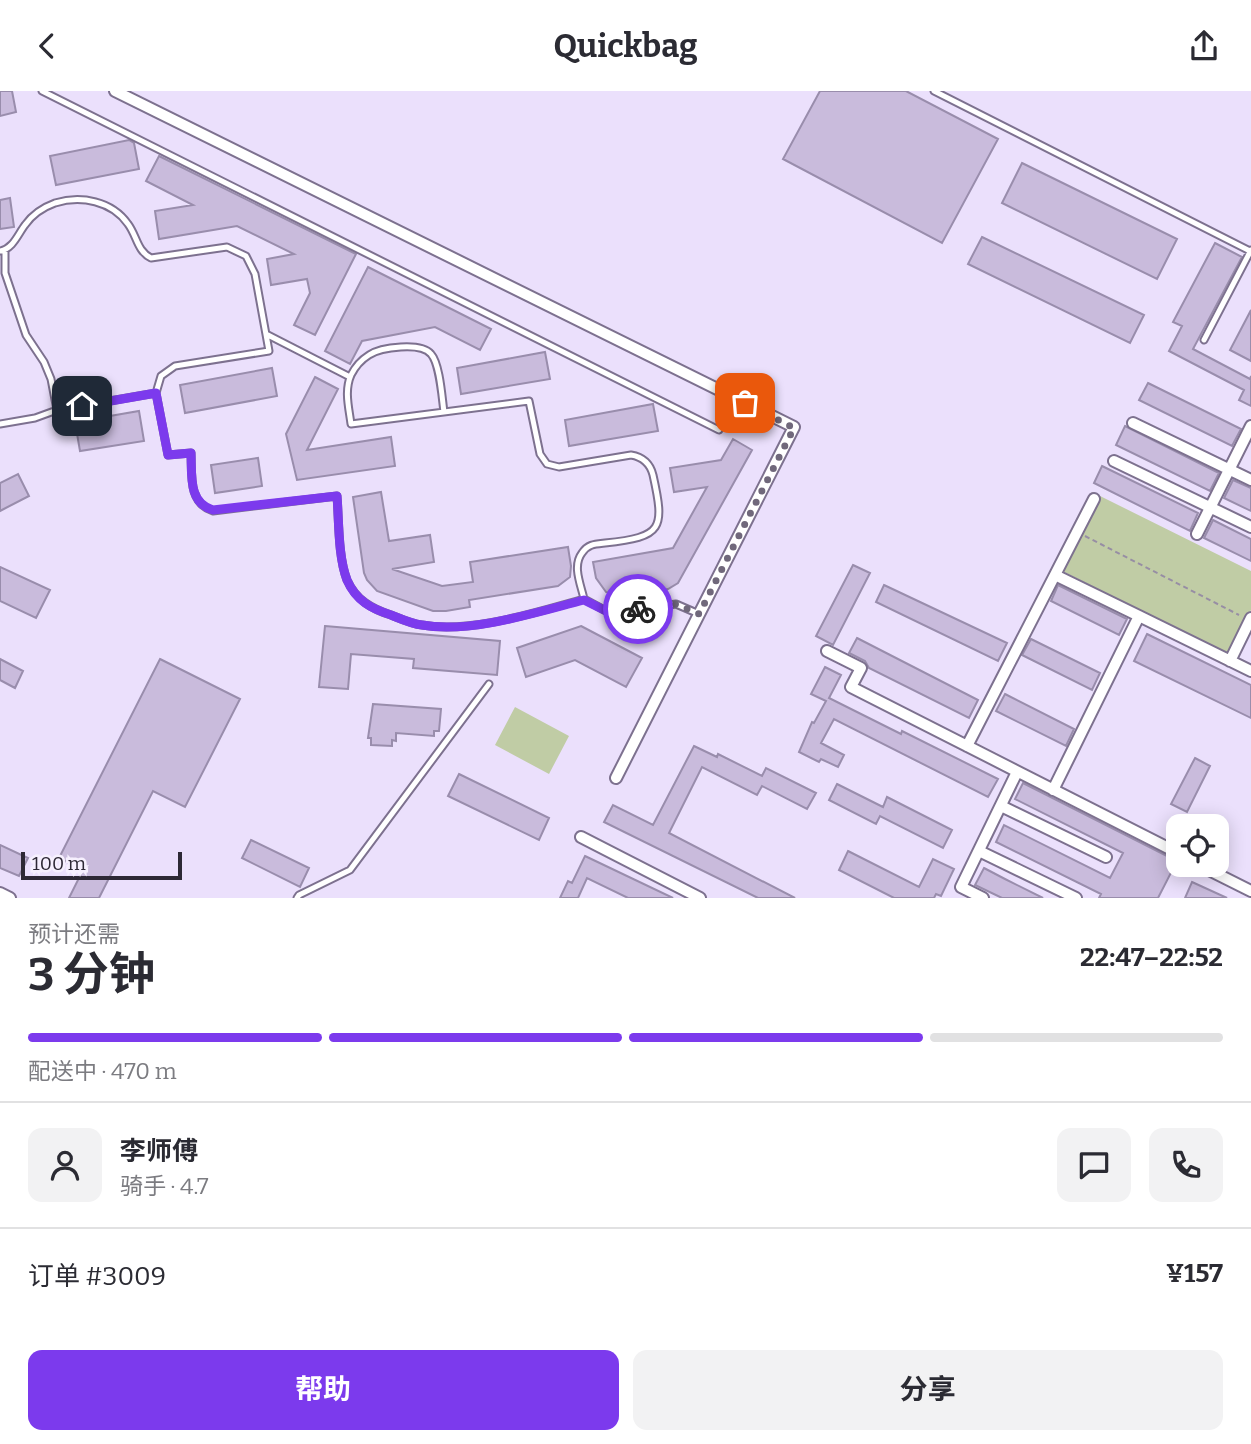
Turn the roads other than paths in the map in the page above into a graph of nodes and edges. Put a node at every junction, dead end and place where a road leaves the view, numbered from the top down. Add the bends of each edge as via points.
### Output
1 (42, 91) edge
2 (115, 91) edge
3 (934, 91) edge
4 (3, 250) edge
5 (1251, 251) edge
6 (266, 334) junction
7 (1205, 340) dead end
8 (350, 377) junction
9 (156, 393) junction
10 (57, 410) junction
11 (444, 412) junction
12 (1133, 423) dead end
13 (0, 424) edge
14 (1251, 426) edge
15 (719, 430) dead end
16 (1114, 461) dead end
17 (1229, 469) junction
18 (1251, 480) edge
19 (1094, 499) dead end
20 (1211, 508) junction
21 (1251, 527) edge
22 (1197, 534) dead end
23 (1055, 575) junction
24 (584, 600) junction
25 (699, 614) junction
26 (1139, 617) junction
27 (1250, 619) edge
28 (827, 651) dead end
29 (1230, 661) junction
30 (1251, 671) edge
31 (489, 684) dead end
32 (967, 746) junction
33 (1017, 772) junction
34 (616, 778) dead end
35 (1053, 790) junction
36 (1001, 806) junction
37 (581, 837) dead end
38 (1166, 847) edge
39 (979, 851) junction
40 (1107, 857) dead end
41 (1223, 877) edge
42 (961, 887) junction
43 (1251, 891) edge
44 (0, 893) edge
45 (10, 898) edge
46 (298, 898) edge
47 (700, 898) edge
48 (955, 898) edge
49 (984, 898) edge
50 (1076, 898) edge

1 - 15 lane
2 - 25 street via 794,428
3 - 5 lane
4 - 6 lane via 38,212 70,199 92,200 127,222 141,251 151,258 228,247 246,257 255,274
4 - 10 lane via 5,273 26,335 51,379
5 - 7 lane
6 - 8 lane
6 - 9 lane via 269,351 175,366 161,376
8 - 11 lane via 351,424
8 - 11 lane via 370,353 425,348 434,359
9 - 10 lane
9 - 24 lane via 168,455 191,453 193,491 206,508 337,496 347,580 371,608 421,625 451,627
10 - 13 lane
11 - 24 lane via 529,401 540,454 547,464 559,467 631,455 649,465 660,515 657,526 649,534 597,543 584,550 577,571
12 - 17 street
14 - 17 street
16 - 20 street
17 - 18 street
17 - 20 street
19 - 23 street
20 - 21 street
20 - 22 street
23 - 26 street
23 - 32 street
24 - 25 lane via 610,613 676,604
25 - 34 street
26 - 29 street
26 - 35 street
27 - 29 street
28 - 32 street via 861,669 851,687
29 - 30 street
31 - 46 lane via 350,870
32 - 33 street
33 - 35 street
33 - 36 street
35 - 38 street
36 - 39 street
36 - 40 street
37 - 47 street
39 - 42 street
39 - 50 street
41 - 43 street
42 - 48 street
42 - 49 street
44 - 45 street

